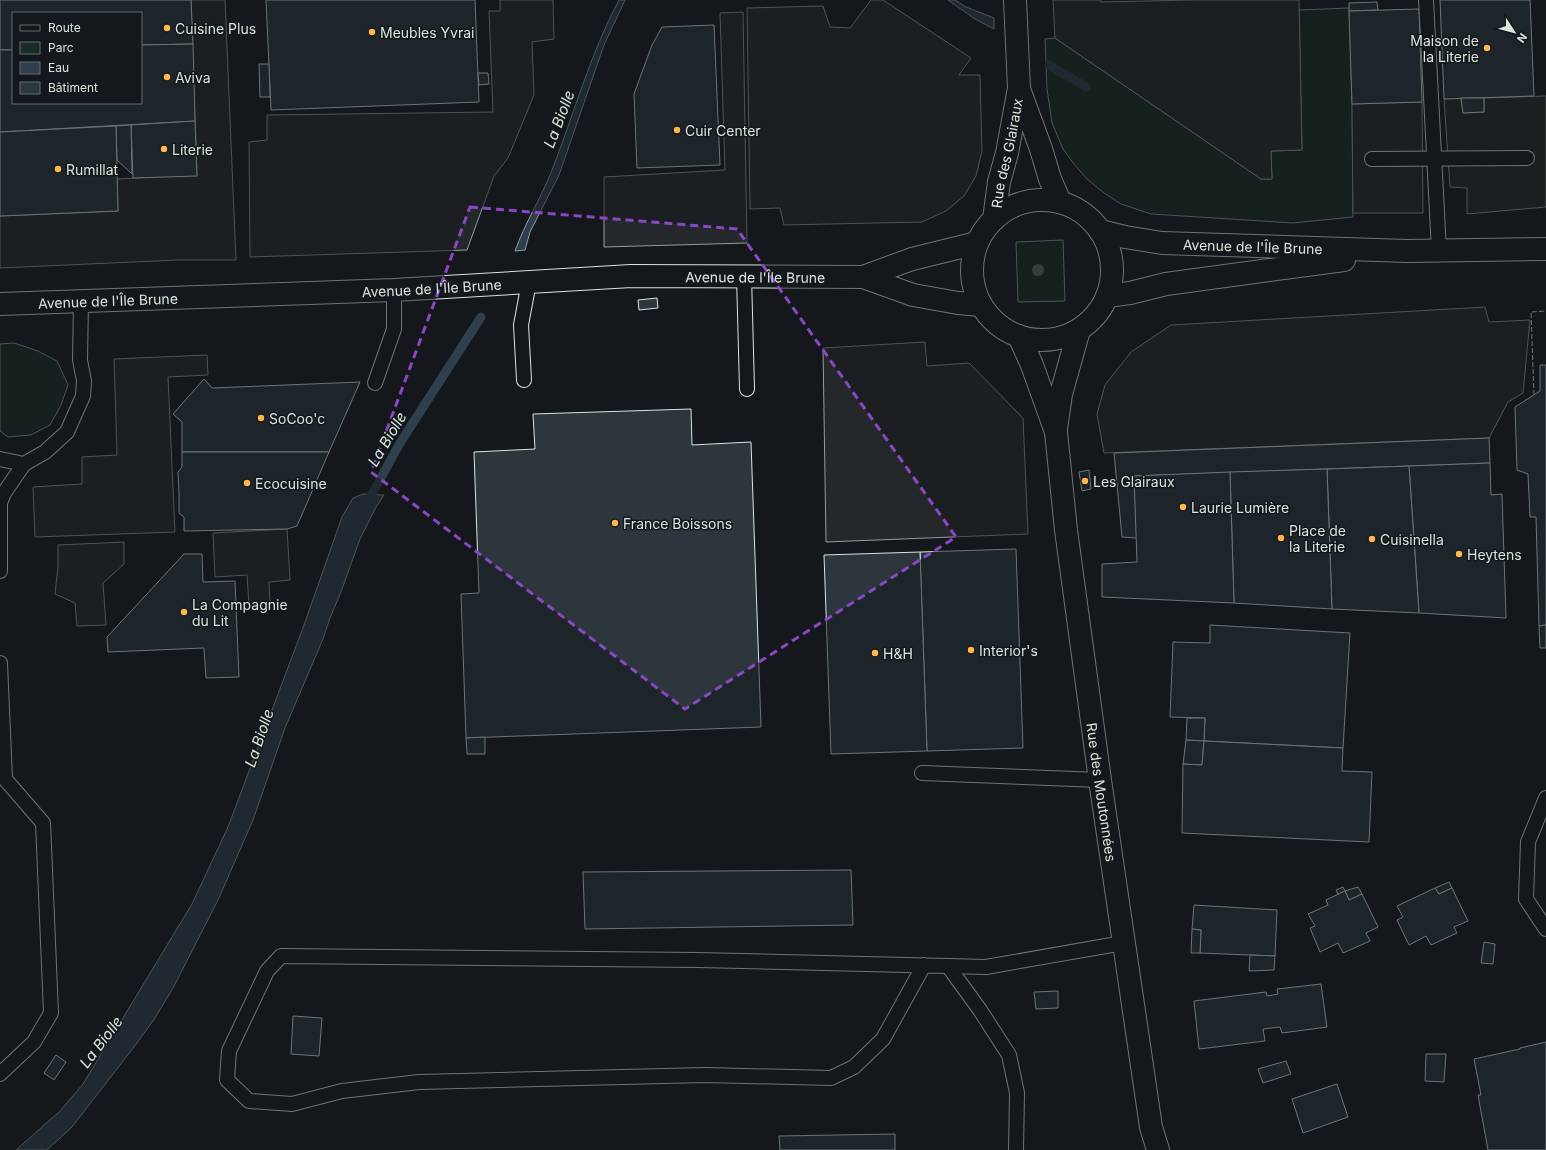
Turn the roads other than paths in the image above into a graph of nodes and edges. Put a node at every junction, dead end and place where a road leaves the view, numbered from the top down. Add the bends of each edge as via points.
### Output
1 (1015, 0) edge
2 (1426, 0) edge
3 (1019, 88) junction
4 (1434, 158) junction
5 (1527, 158) dead end
6 (1372, 159) dead end
7 (1060, 202) junction
8 (994, 219) junction
9 (1100, 231) junction
10 (977, 243) junction
11 (1546, 249) edge
12 (1407, 251) junction
13 (1439, 251) junction
14 (744, 276) junction
15 (862, 277) junction
16 (529, 282) junction
17 (394, 290) junction
18 (1107, 296) junction
19 (81, 301) junction
20 (0, 304) edge
21 (981, 305) junction
22 (1079, 330) junction
23 (1019, 336) junction
24 (524, 380) dead end
25 (375, 383) dead end
26 (747, 389) dead end
27 (1056, 432) junction
28 (0, 458) edge
29 (24, 464) junction
30 (0, 571) edge
31 (0, 663) edge
32 (922, 773) dead end
33 (1100, 780) junction
34 (1546, 798) edge
35 (1546, 929) edge
36 (1123, 943) junction
37 (924, 965) junction
38 (948, 966) junction
39 (0, 1074) edge
40 (1016, 1150) edge
41 (1158, 1150) edge

1 - 3 street, Rue des Glairaux
2 - 4 lane
3 - 7 street, Rue des Glairaux
3 - 8 street, Rue des Glairaux
4 - 5 lane
4 - 6 lane
4 - 13 lane
7 - 8 street via 1037,200 1014,206
7 - 9 street via 1089,218
8 - 10 street
9 - 12 street, Avenue de l'Île Brune via 1162,243
9 - 18 street via 1110,252 1112,274
10 - 15 street, Avenue de l'Île Brune via 912,259
10 - 21 street via 972,264 974,285
11 - 13 street, Avenue de l'Île Brune
12 - 13 street, Avenue de l'Île Brune
12 - 18 street, Avenue de l'Île Brune via 1166,284
14 - 15 street, Avenue de l'Île Brune
14 - 16 street, Avenue de l'Île Brune via 631,276
14 - 26 lane
15 - 21 street, Avenue de l'Île Brune via 913,295
16 - 17 street, Avenue de l'Île Brune
16 - 24 lane via 521,325
17 - 19 street, Avenue de l'Île Brune
17 - 25 lane via 394,329
18 - 22 street via 1100,310
19 - 20 street, Avenue de l'Île Brune
19 - 29 lane via 80,360 84,381 83,396 66,432 45,452
21 - 23 street via 1004,329
22 - 23 street via 1060,338 1039,340
22 - 27 street, Rue des Moutonnées via 1061,394
23 - 27 street, Rue des Moutonnées
27 - 33 street, Rue des Moutonnées via 1066,530
28 - 29 lane
29 - 30 lane via 0,503
31 - 39 lane via 5,779 43,823 51,1013 34,1042
32 - 33 lane
33 - 36 street, Rue des Moutonnées
34 - 35 lane via 1528,842 1526,900
36 - 38 lane via 986,967
36 - 41 street, Rue des Moutonnées via 1151,1127
37 - 37 lane via 281,956 267,971 229,1051 227,1080 249,1101 292,1104 342,1091 419,1082 706,1075 831,1078 854,1067 883,1039
37 - 38 lane
38 - 40 lane via 1009,1055 1017,1093

